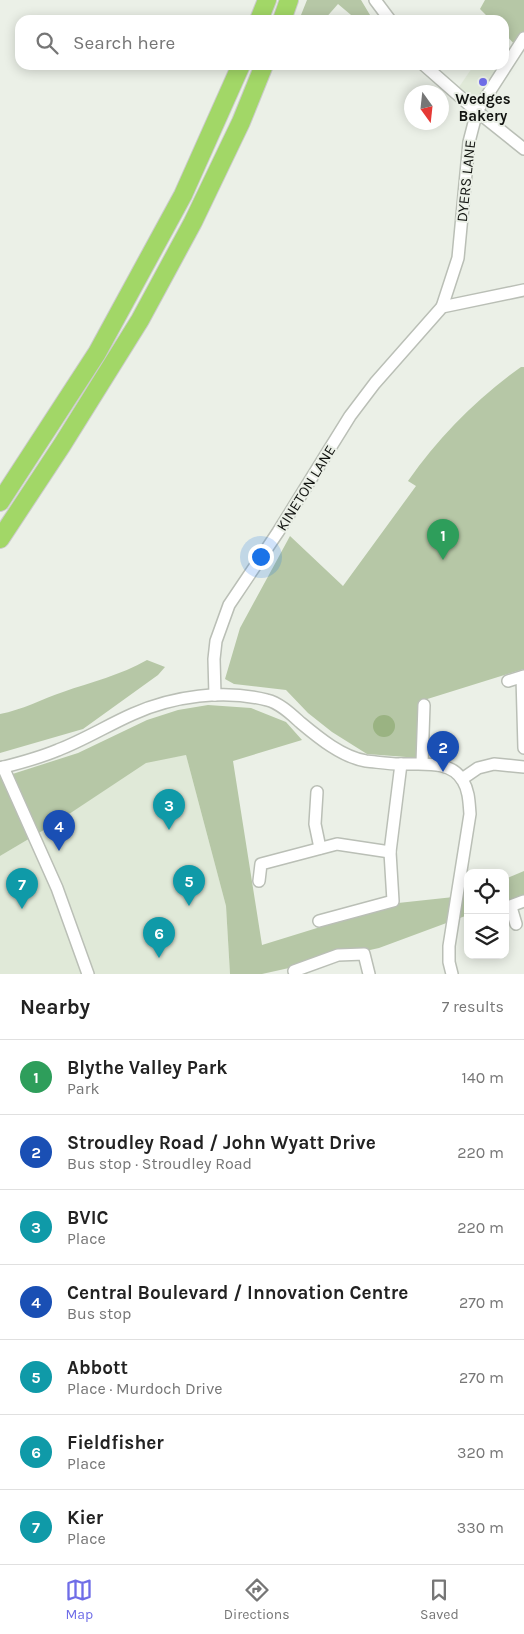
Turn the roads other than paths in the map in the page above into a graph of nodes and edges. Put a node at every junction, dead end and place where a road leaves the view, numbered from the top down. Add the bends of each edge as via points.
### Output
1 (267, 0) edge
2 (289, 0) edge
3 (375, 0) edge
4 (261, 15) edge
5 (284, 15) edge
6 (386, 15) edge
7 (524, 38) edge
8 (509, 61) edge
9 (239, 70) edge
10 (262, 70) edge
11 (430, 70) edge
12 (503, 70) edge
13 (476, 111) junction
14 (524, 149) edge
15 (524, 290) edge
16 (442, 307) junction
17 (0, 502) edge
18 (0, 539) edge
19 (523, 677) edge
20 (508, 681) dead end
21 (215, 695) junction
22 (424, 705) dead end
23 (524, 748) edge
24 (401, 764) junction
25 (422, 764) junction
26 (1, 767) edge
27 (524, 767) edge
28 (462, 779) junction
29 (317, 792) dead end
30 (320, 848) junction
31 (390, 852) junction
32 (258, 881) dead end
33 (524, 901) edge
34 (509, 907) edge
35 (509, 909) edge
36 (319, 921) dead end
37 (516, 924) dead end
38 (294, 971) dead end
39 (88, 974) edge
40 (369, 974) edge
41 (452, 974) edge

1 - 4 highway
2 - 5 highway
3 - 6 street
7 - 8 street, DYERS LANE
9 - 17 highway via 183,196 97,353
10 - 18 highway via 193,222 140,320
11 - 13 street
12 - 13 street, DYERS LANE
13 - 14 street
13 - 16 street, DYERS LANE via 468,142 458,258
15 - 16 street
16 - 21 street, KINETON LANE via 350,416 229,605 216,641
19 - 20 street
19 - 23 street
21 - 24 street via 270,700 338,750 364,760
21 - 26 street via 152,706 58,751
22 - 25 street
24 - 25 street
24 - 31 street
25 - 28 street via 444,766
26 - 39 street via 54,879
27 - 28 street via 494,764 478,768
28 - 41 street via 468,793 470,814 449,946
29 - 30 street via 315,824
30 - 31 street via 336,844
30 - 32 street via 261,864
31 - 36 street via 392,901
33 - 34 street
35 - 37 street
38 - 40 street via 338,955 364,954

